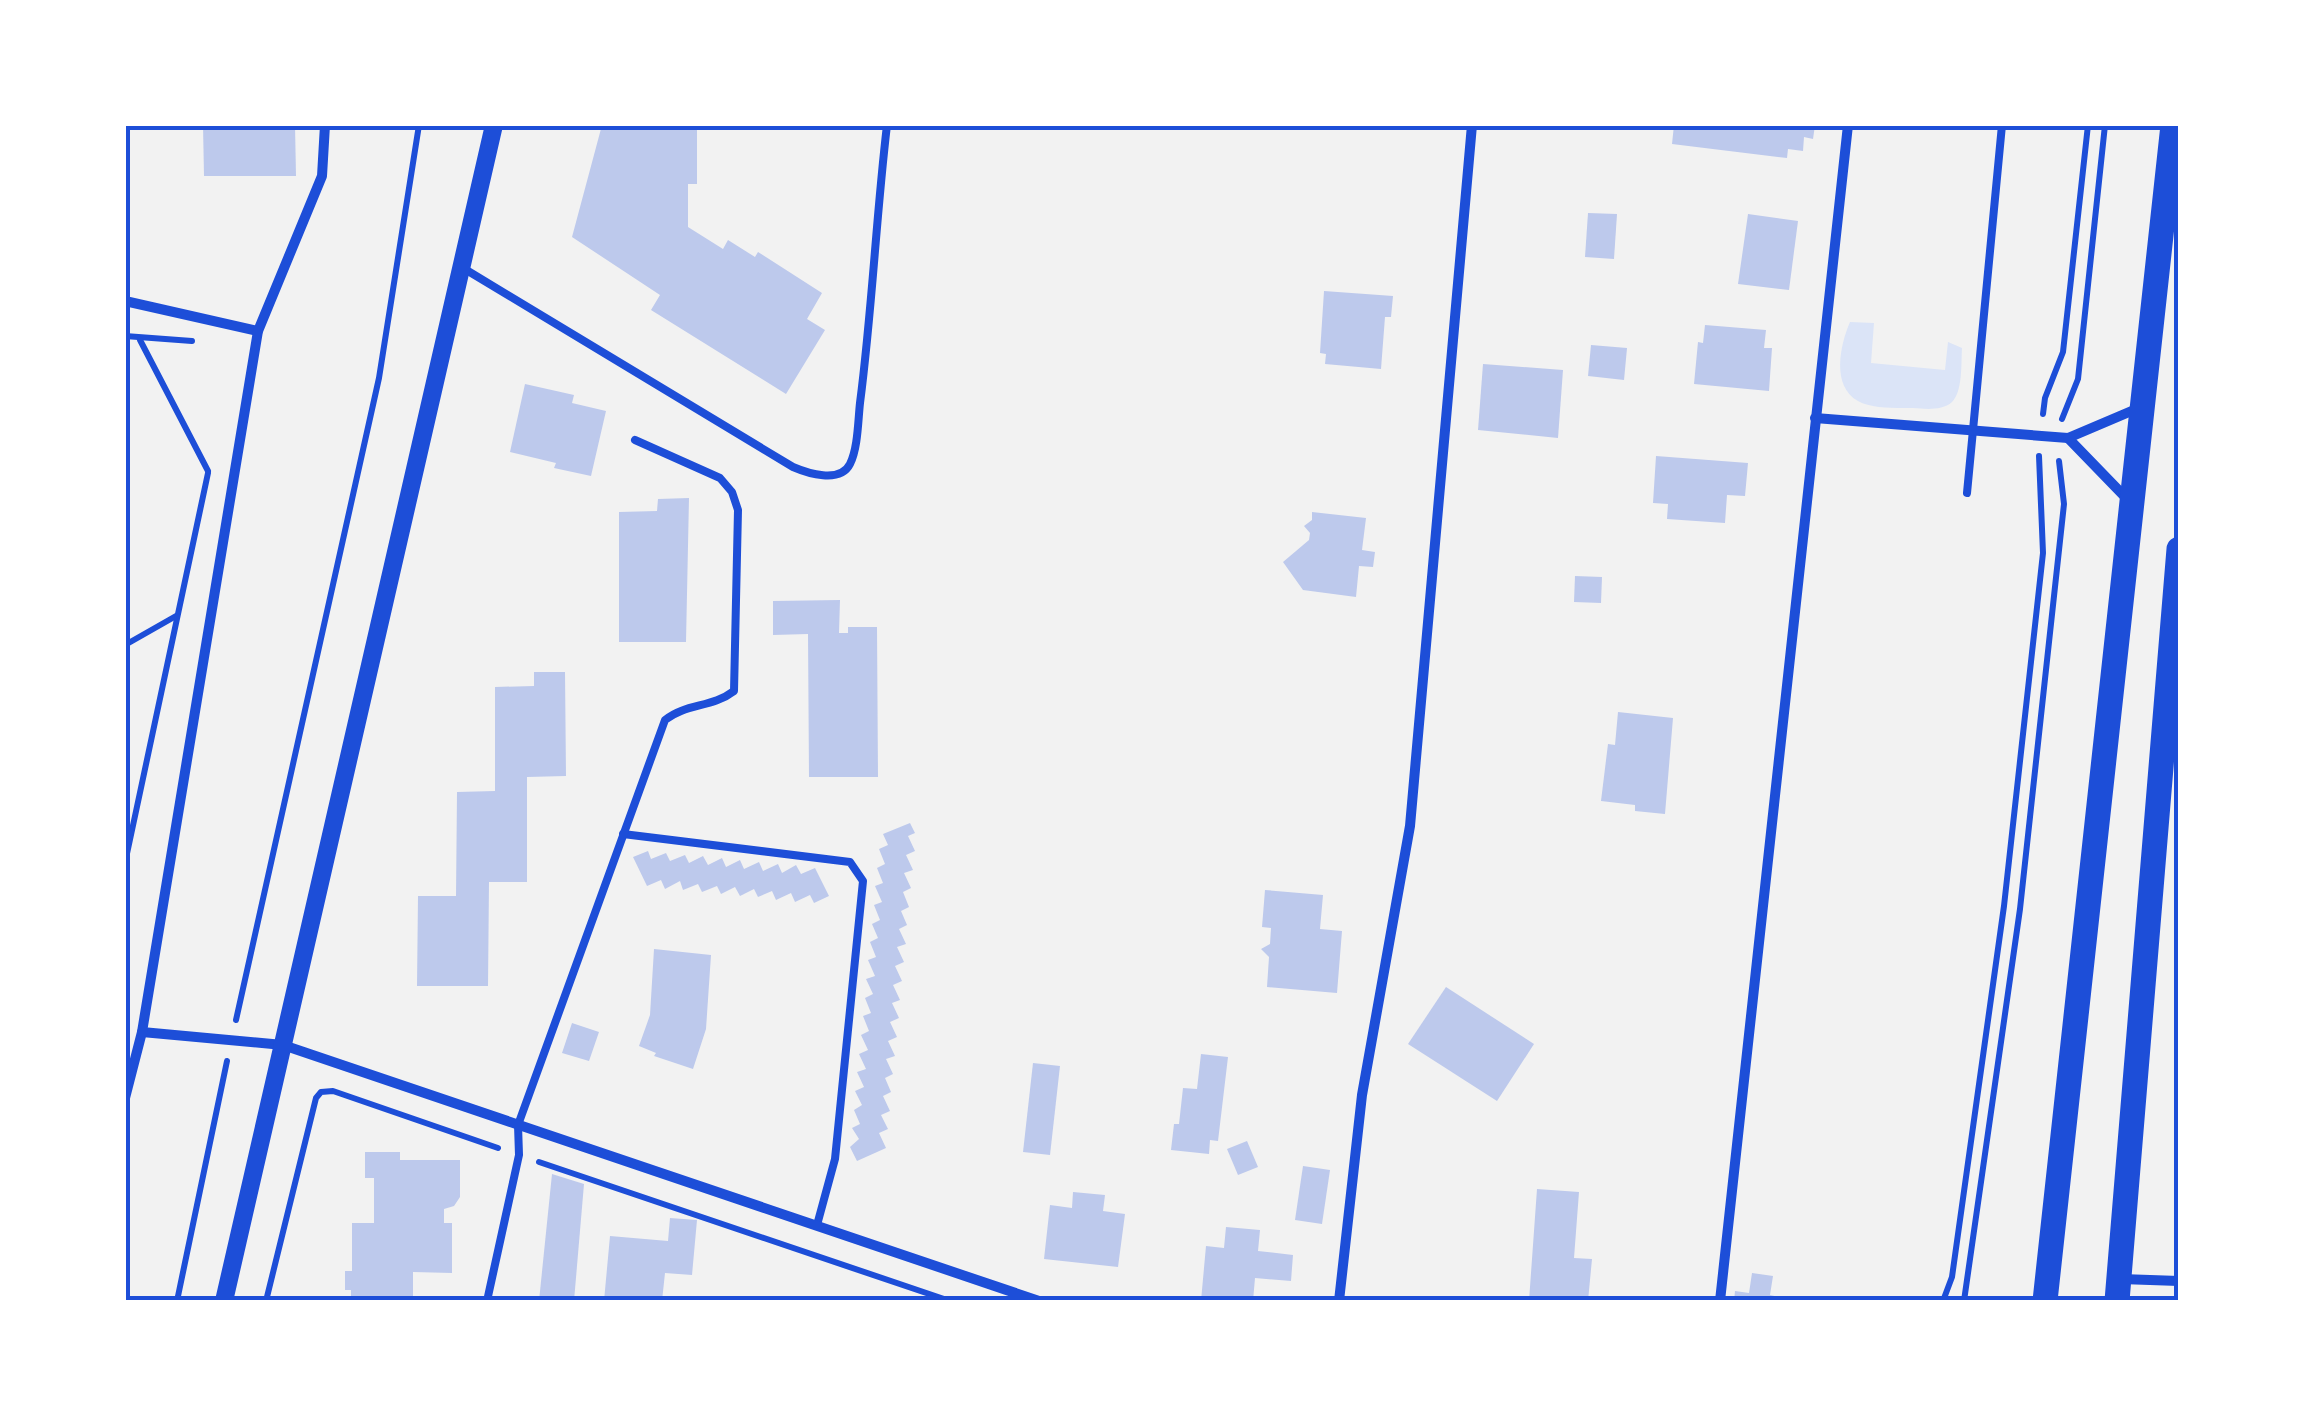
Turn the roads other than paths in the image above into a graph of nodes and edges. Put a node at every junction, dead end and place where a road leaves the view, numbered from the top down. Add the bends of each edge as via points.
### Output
1 (325, 125) edge
2 (491, 125) edge
3 (887, 125) edge
4 (1472, 125) edge
5 (1848, 125) edge
6 (2002, 125) edge
7 (2172, 125) edge
8 (459, 266) junction
9 (125, 302) edge
10 (258, 330) junction
11 (2141, 407) junction
12 (1814, 418) junction
13 (1973, 430) junction
14 (2065, 437) junction
15 (635, 440) dead end
16 (1967, 494) dead end
17 (2131, 503) junction
18 (2179, 549) edge
19 (623, 834) junction
20 (142, 1032) junction
21 (282, 1045) junction
22 (125, 1098) edge
23 (518, 1125) junction
24 (817, 1226) junction
25 (2179, 1281) edge
26 (2118, 1290) edge
27 (224, 1301) edge
28 (488, 1301) edge
29 (1038, 1301) edge
30 (1339, 1301) edge
31 (1720, 1301) edge
32 (2045, 1301) edge

1 - 10 street via 322,176
2 - 8 street
3 - 8 lane via 866,356 855,442 843,472 812,475 792,467
4 - 30 street via 1410,826 1362,1095
5 - 12 street
6 - 13 lane
7 - 11 main road
8 - 21 street
9 - 10 street
10 - 20 street
11 - 14 street
11 - 17 main road
12 - 13 street
12 - 31 street
13 - 14 street
13 - 16 lane
14 - 17 street
15 - 19 lane via 720,478 732,492 738,510 734,691 665,720
17 - 32 main road
18 - 26 main road
19 - 23 lane
19 - 24 lane via 850,862 863,882 835,1159
20 - 21 street
20 - 22 street
21 - 23 street
21 - 27 street
23 - 24 street
23 - 28 lane via 519,1156
24 - 29 street
25 - 26 street

